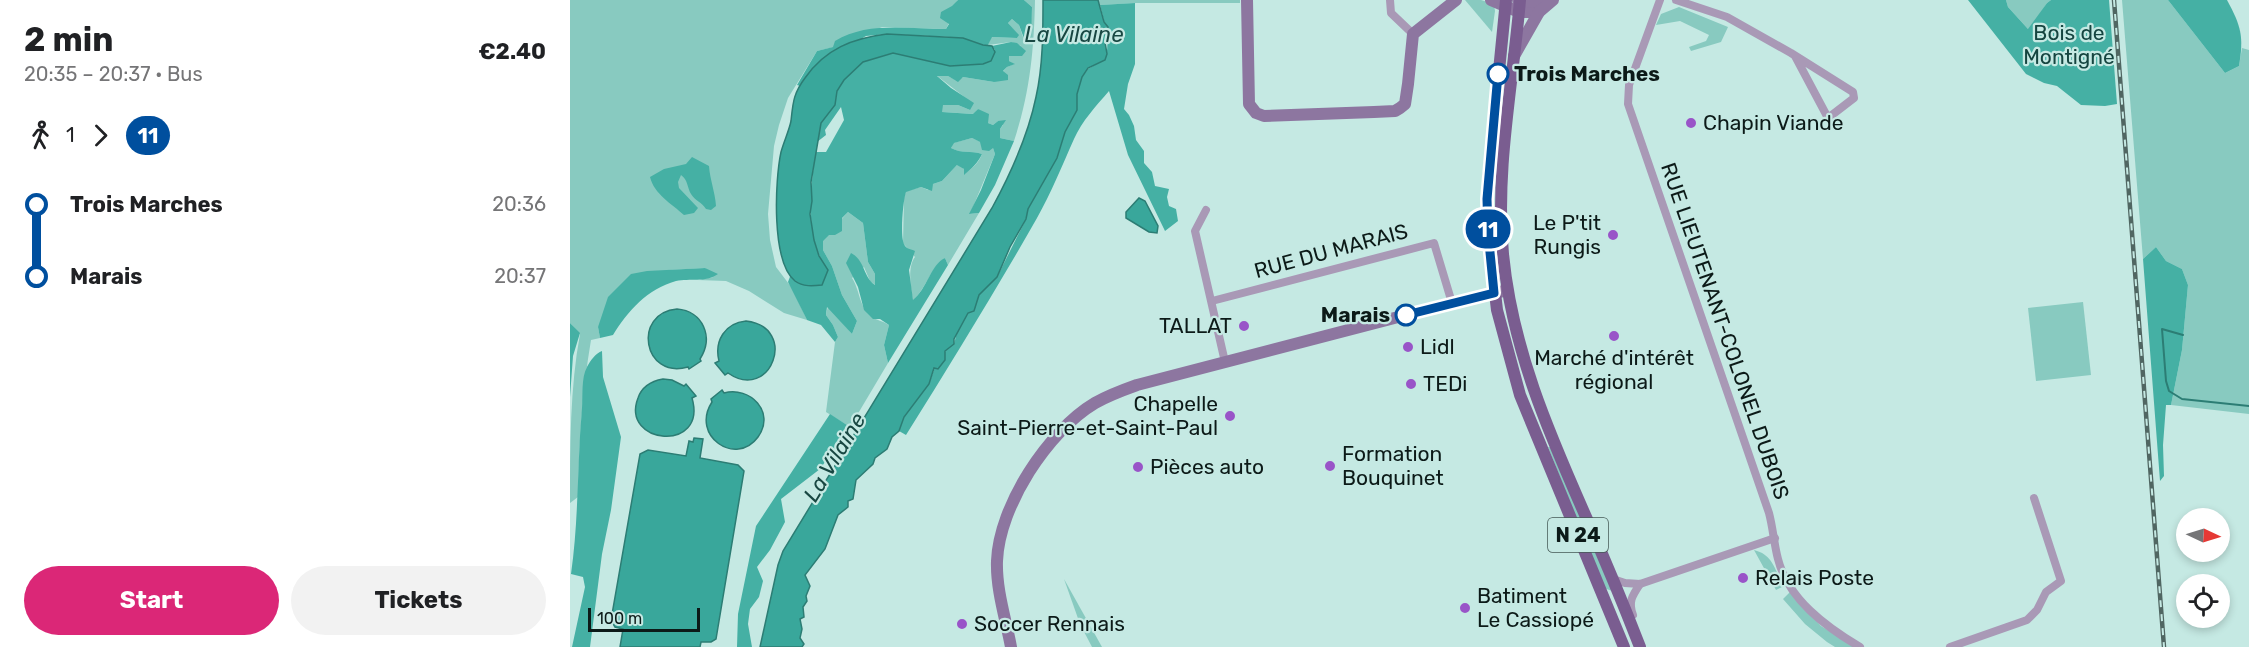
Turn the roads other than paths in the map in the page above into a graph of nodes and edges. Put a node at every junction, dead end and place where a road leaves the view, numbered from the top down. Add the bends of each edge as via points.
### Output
1 (1247, 0) edge
2 (1390, 0) edge
3 (1456, 0) edge
4 (1491, 0) edge
5 (1544, 0) edge
6 (1553, 0) edge
7 (1660, 0) edge
8 (1676, 0) edge
9 (1506, 3) edge
10 (1519, 3) edge
11 (1539, 12) junction
12 (1413, 34) junction
13 (1796, 56) junction
14 (1513, 57) junction
15 (1496, 159) junction
16 (1206, 210) dead end
17 (1508, 290) junction
18 (1494, 293) junction
19 (1212, 302) junction
20 (1452, 303) junction
21 (1225, 362) junction
22 (1546, 441) junction
23 (2034, 498) dead end
24 (1775, 538) junction
25 (1613, 579) junction
26 (1640, 584) junction
27 (1601, 590) junction
28 (1619, 593) junction
29 (1011, 647) edge
30 (1624, 647) edge
31 (1640, 647) edge
32 (1644, 647) edge
33 (1860, 647) edge
34 (1950, 647) edge

1 - 12 street via 1249,104 1264,116 1395,111 1405,104
2 - 12 street via 1391,13
3 - 12 street
4 - 9 street
5 - 10 street
6 - 11 street
7 - 24 street, RUE LIEUTENANT-COLONEL DUBOIS via 1629,85 1628,104
8 - 13 street via 1727,17
9 - 10 street
9 - 15 main road, N 24
10 - 11 street
10 - 14 main road, N 24
11 - 14 street
13 - 13 street via 1828,118 1854,98 1853,92
14 - 15 main road, N 24
15 - 17 main road, N 24
15 - 18 main road, N 24 via 1488,182
16 - 19 street via 1195,231
17 - 18 street
17 - 22 main road, N 24
18 - 20 street
18 - 22 main road, N 24 via 1512,369
19 - 20 street, RUE DU MARAIS via 1434,243
19 - 21 street
20 - 21 street
21 - 29 street via 1116,392 1063,429 1036,463 1008,513 997,554 998,584
22 - 25 main road, N 24
22 - 27 main road, N 24
23 - 34 street via 2061,581 2046,592 2027,620
24 - 26 street
24 - 33 street, RUE LIEUTENANT-COLONEL DUBOIS via 1778,560 1791,587 1810,611
25 - 26 street
25 - 28 main road, N 24
26 - 32 street via 1630,605
27 - 28 street
27 - 30 main road, N 24
28 - 31 main road, N 24

